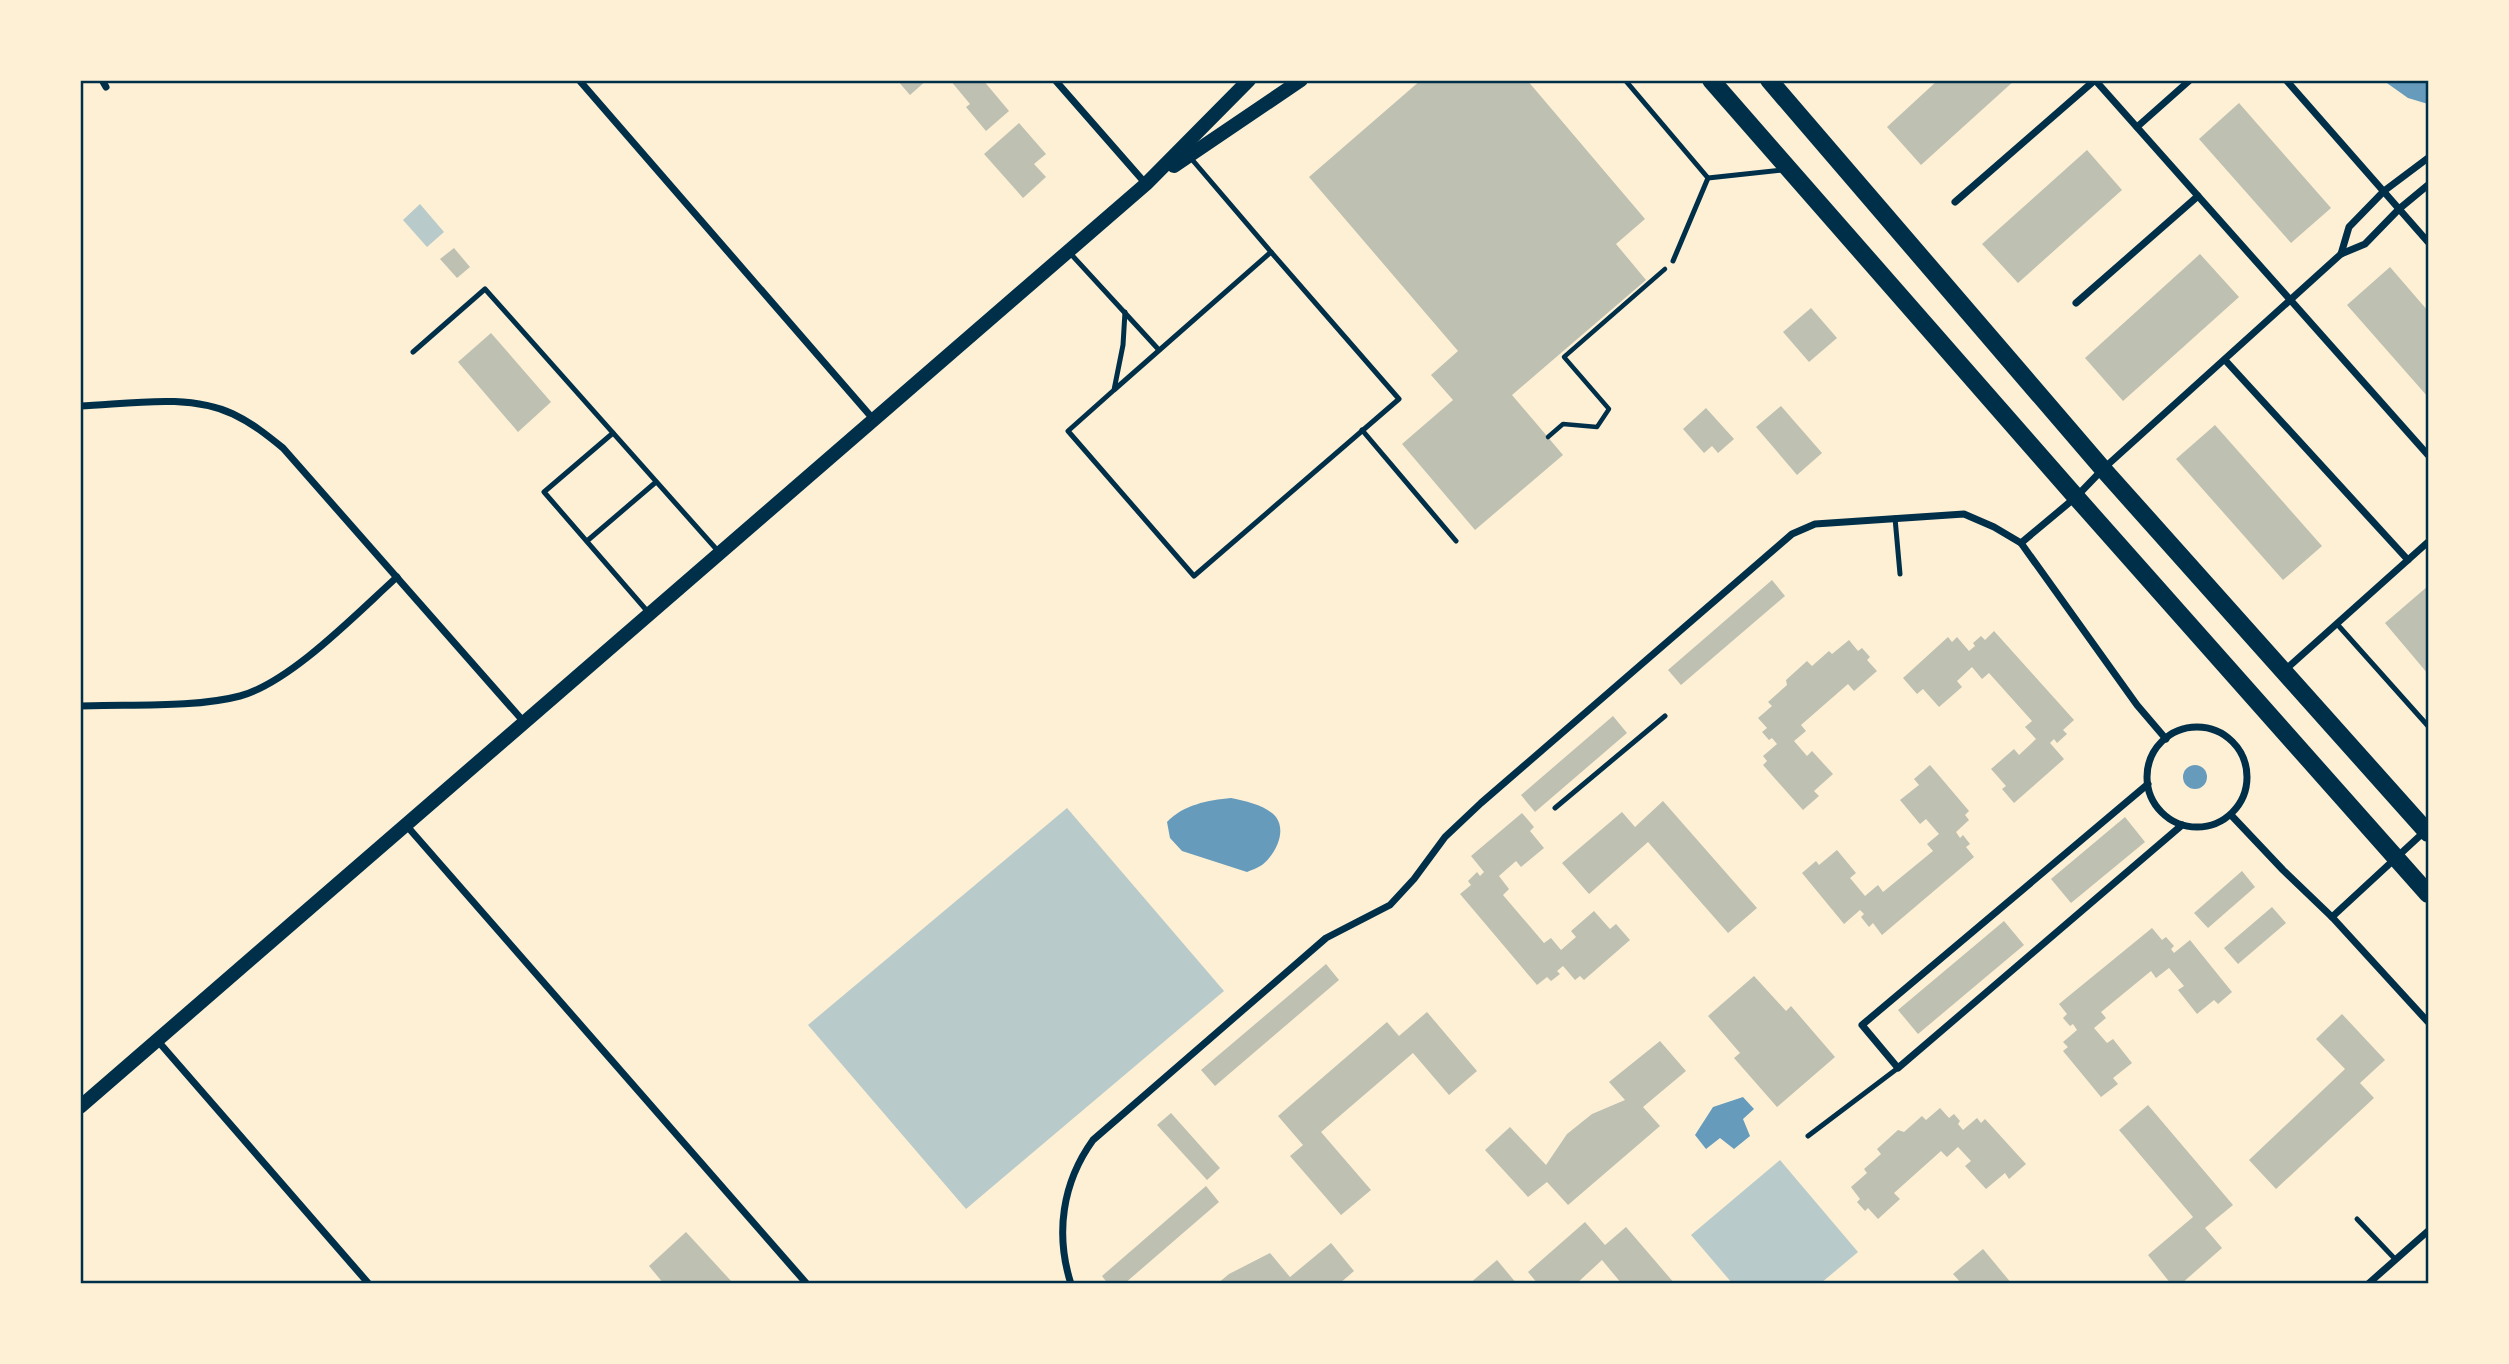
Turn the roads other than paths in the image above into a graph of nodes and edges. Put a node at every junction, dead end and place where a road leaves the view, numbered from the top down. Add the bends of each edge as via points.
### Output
1 (579, 80) edge
2 (1055, 80) edge
3 (1249, 80) edge
4 (1301, 80) edge
5 (1625, 80) edge
6 (1712, 80) edge
7 (1769, 80) edge
8 (2095, 80) edge
9 (2190, 80) edge
10 (2287, 80) edge
11 (2137, 127) junction
12 (1189, 156) junction
13 (2428, 158) edge
14 (1789, 169) junction
15 (1708, 178) junction
16 (1146, 184) junction
17 (2428, 186) edge
18 (2384, 191) junction
19 (2197, 196) junction
20 (1955, 202) dead end
21 (2399, 209) junction
22 (2428, 242) edge
23 (1069, 252) junction
24 (1271, 252) junction
25 (2341, 254) junction
26 (1673, 261) road end
27 (2292, 300) junction
28 (2076, 303) dead end
29 (1125, 312) junction
30 (1159, 351) junction
31 (413, 352) dead end
32 (2225, 360) junction
33 (1114, 390) junction
34 (80, 406) edge
35 (873, 420) junction
36 (1362, 430) junction
37 (613, 433) junction
38 (2428, 455) edge
39 (2103, 469) junction
40 (656, 482) junction
41 (2076, 497) junction
42 (1895, 518) junction
43 (587, 541) junction
44 (1456, 541) dead end
45 (2021, 542) junction
46 (2428, 542) edge
47 (720, 553) junction
48 (2408, 560) junction
49 (1899, 574) dead end
50 (397, 577) junction
51 (650, 614) junction
52 (2337, 624) junction
53 (2284, 671) junction
54 (80, 706) edge
55 (1665, 716) dead end
56 (525, 723) junction
57 (2428, 726) edge
58 (2166, 739) junction
59 (2148, 784) junction
60 (1555, 808) dead end
61 (2231, 815) junction
62 (406, 825) junction
63 (2182, 825) junction
64 (2427, 832) edge
65 (2397, 858) junction
66 (2428, 894) edge
67 (2332, 916) junction
68 (2428, 1023) edge
69 (158, 1040) junction
70 (1898, 1068) junction
71 (80, 1107) edge
72 (1808, 1136) dead end
73 (2357, 1219) dead end
74 (2428, 1231) edge
75 (2395, 1259) junction
76 (369, 1283) edge
77 (807, 1283) edge
78 (1071, 1283) edge
79 (2368, 1283) edge

1 - 35 street
2 - 16 street
3 - 16 main road
4 - 12 main road
5 - 15 lane
6 - 14 main road
7 - 39 main road
8 - 11 street
8 - 20 street
9 - 11 street
10 - 18 street
11 - 19 street
12 - 16 main road
12 - 24 lane
13 - 18 street
14 - 15 lane
14 - 41 main road
15 - 26 lane
16 - 23 main road
17 - 21 street
18 - 21 street
18 - 25 street via 2349,227
19 - 27 street
19 - 28 street
21 - 22 street
21 - 25 street via 2365,243
23 - 29 lane
23 - 35 main road
24 - 30 lane
24 - 36 lane via 1399,399
25 - 27 street
27 - 32 street
27 - 38 street
29 - 30 lane
29 - 33 lane
30 - 33 lane
31 - 37 lane via 485,289
32 - 39 street
32 - 48 street
33 - 36 lane via 1068,431 1194,576
34 - 50 street via 200,404 241,418 283,448
35 - 47 main road
36 - 44 lane
37 - 40 lane
37 - 43 lane via 544,492
39 - 41 street
39 - 53 main road
40 - 43 lane
40 - 47 lane
41 - 45 street
41 - 65 main road
42 - 45 street via 1964,514
42 - 49 lane
42 - 78 street via 1815,524 1791,534 1481,803 1445,837 1390,905 1326,938 1093,1140 1081,1156 1063,1213 1061,1236
43 - 51 lane
45 - 58 street
46 - 48 street
47 - 51 main road
48 - 52 street
50 - 54 street via 298,664 242,696
50 - 56 street
51 - 56 main road
52 - 53 street
52 - 57 lane
53 - 64 main road
55 - 60 lane
56 - 62 main road
58 - 59 street via 2149,764
58 - 61 street via 2197,727 2229,738 2241,752 2247,785
59 - 63 street via 2157,808
59 - 70 street via 1862,1025
61 - 63 street via 2216,824
61 - 67 street
62 - 69 main road
62 - 77 street
63 - 70 street
64 - 65 street
65 - 66 main road
65 - 67 street
67 - 68 street
69 - 71 main road
69 - 76 street
70 - 72 lane
73 - 75 lane
74 - 75 street
75 - 79 street

